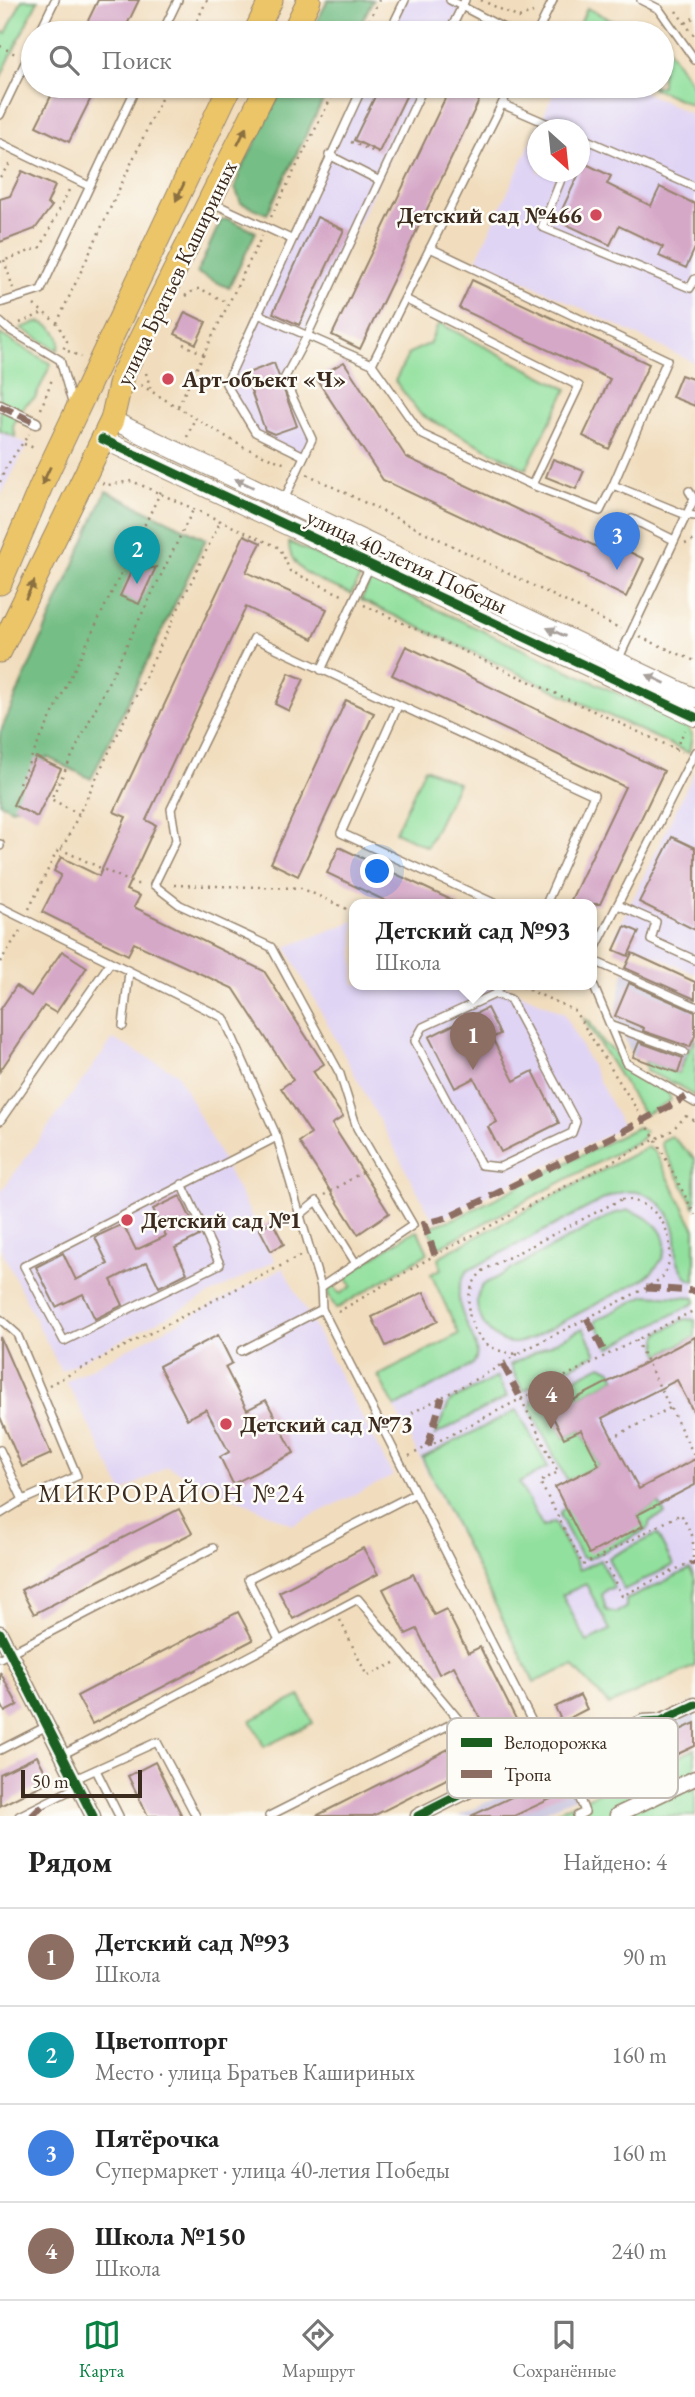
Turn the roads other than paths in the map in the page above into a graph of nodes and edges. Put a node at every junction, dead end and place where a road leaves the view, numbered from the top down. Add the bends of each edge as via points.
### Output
1 (55, 0) edge
2 (178, 0) edge
3 (271, 0) edge
4 (309, 0) edge
5 (405, 0) edge
6 (450, 0) edge
7 (553, 0) edge
8 (641, 0) edge
9 (463, 3) edge
10 (45, 21) edge
11 (168, 21) edge
12 (261, 21) edge
13 (299, 21) edge
14 (394, 21) edge
15 (455, 21) edge
16 (493, 21) edge
17 (543, 21) edge
18 (667, 21) edge
19 (674, 30) edge
20 (695, 60) edge
21 (21, 71) edge
22 (131, 98) edge
23 (224, 98) edge
24 (261, 98) edge
25 (357, 98) edge
26 (418, 98) edge
27 (505, 98) edge
28 (502, 104) junction
29 (0, 115) edge
30 (537, 119) edge
31 (590, 142) edge
32 (0, 143) edge
33 (329, 155) junction
34 (378, 180) junction
35 (560, 182) edge
36 (89, 186) junction
37 (695, 187) edge
38 (209, 201) junction
39 (291, 239) junction
40 (430, 248) junction
41 (695, 279) edge
42 (405, 299) junction
43 (0, 303) edge
44 (258, 314) junction
45 (0, 322) edge
46 (307, 335) junction
47 (372, 364) junction
48 (0, 406) edge
49 (76, 415) junction
50 (36, 423) dead end
51 (107, 430) junction
52 (304, 456) junction
53 (532, 485) junction
54 (613, 485) junction
55 (689, 491) dead end
56 (283, 502) junction
57 (686, 515) junction
58 (695, 516) edge
59 (632, 519) dead end
60 (674, 540) junction
61 (370, 565) junction
62 (0, 583) edge
63 (0, 652) edge
64 (614, 669) junction
65 (321, 670) junction
66 (695, 698) edge
67 (398, 706) junction
68 (695, 717) edge
69 (695, 752) edge
70 (485, 899) edge
71 (547, 899) edge
72 (618, 905) junction
73 (0, 907) edge
74 (597, 948) edge
75 (597, 960) edge
76 (695, 960) edge
77 (110, 963) junction
78 (129, 972) junction
79 (497, 990) edge
80 (596, 990) edge
81 (495, 993) junction
82 (695, 1006) edge
83 (123, 1026) dead end
84 (612, 1026) junction
85 (684, 1052) dead end
86 (695, 1105) edge
87 (0, 1121) edge
88 (277, 1137) junction
89 (182, 1184) junction
90 (300, 1215) junction
91 (355, 1262) junction
92 (321, 1287) junction
93 (322, 1309) junction
94 (0, 1319) edge
95 (242, 1351) dead end
96 (0, 1450) edge
97 (416, 1493) junction
98 (23, 1500) junction
99 (0, 1514) edge
100 (213, 1548) dead end
101 (0, 1633) edge
102 (279, 1640) junction
103 (5, 1655) edge
104 (695, 1705) edge
105 (457, 1718) edge
106 (530, 1718) edge
107 (667, 1718) edge
108 (48, 1726) junction
109 (447, 1726) edge
110 (0, 1750) edge
111 (62, 1755) junction
112 (96, 1770) junction
113 (695, 1778) edge
114 (76, 1783) junction
115 (678, 1786) edge
116 (454, 1798) edge
117 (580, 1798) edge
118 (654, 1798) edge
119 (19, 1816) edge
120 (93, 1816) edge
121 (119, 1816) edge
122 (196, 1816) edge
123 (270, 1816) edge
124 (418, 1816) edge
125 (577, 1816) edge
126 (618, 1816) edge

1 - 10 lane
2 - 11 lane
3 - 12 main road
4 - 13 main road
5 - 14 lane
6 - 9 lane
7 - 17 lane
8 - 18 lane via 659,9
9 - 15 lane
9 - 16 lane
19 - 20 lane
21 - 29 lane
22 - 36 lane
23 -> 49 main road, улица Братьев Кашириных
38 -> 24 main road, улица Братьев Кашириных
25 - 33 lane
26 - 34 lane
27 - 28 lane
28 - 30 lane
28 - 40 lane
31 - 37 lane
32 - 36 lane
33 - 34 lane
33 - 39 lane
34 - 46 lane
35 - 41 lane via 542,227 690,288
36 - 43 lane via 41,290
38 - 39 lane
38 - 51 main road, улица Братьев Кашириных via 122,376
39 - 44 lane
40 - 42 lane
40 - 54 lane via 667,360
42 - 47 lane
42 - 53 lane via 579,386
44 - 46 lane
44 - 52 lane via 226,384 255,432
45 - 49 lane via 60,360
46 - 47 lane
46 - 52 lane via 284,379 312,439
47 - 53 lane via 421,434
48 - 50 street
49 - 51 main road, улица 40-летия Победы via 88,411
49 -> 62 main road, улица Братьев Кашириных
56 -> 51 street, улица 40-летия Победы
51 - 61 street, улица 40-летия Победы
63 -> 51 main road, улица Братьев Кашириных
52 - 56 lane
53 - 54 lane via 600,511
54 - 57 lane
55 - 57 lane via 694,499
64 -> 56 street, улица 40-летия Победы
57 - 58 lane
57 - 60 lane
59 - 60 lane
60 - 64 lane
61 - 64 street, улица 40-летия Победы
61 - 65 lane
66 -> 64 street, улица 40-летия Победы
64 - 68 street, улица 40-летия Победы
65 - 67 lane
65 - 91 lane via 254,638 171,809 176,840 154,884 180,905 271,947 340,1074 357,1128 414,1225
67 - 70 lane via 341,833
67 - 71 lane via 594,795
69 - 72 lane
72 - 74 lane
72 - 76 lane via 656,922 650,940
73 - 77 lane
75 - 82 lane
77 - 78 lane
77 - 87 lane
78 - 83 lane
78 - 88 lane via 224,1018
79 - 81 lane
80 - 84 lane
81 - 81 lane via 423,1027 415,1041 481,1165 500,1167 572,1133 576,1122 510,999
84 - 85 lane
84 - 86 lane via 626,1063
88 - 89 lane
88 - 90 lane
89 - 89 lane via 24,1266 64,1341 220,1264
90 - 91 lane via 317,1200
90 - 92 lane
91 - 92 lane
92 - 93 lane
93 - 95 lane
93 - 97 lane
94 - 98 lane via 17,1334 77,1476
96 - 98 lane
97 - 102 lane via 248,1579
97 - 106 lane
98 - 99 lane
100 - 103 lane
101 - 103 street
102 - 105 lane via 358,1599
102 - 111 lane
103 - 108 street
104 - 107 street
108 - 110 lane
108 - 111 street
109 - 123 lane
111 - 114 street
112 - 114 lane
112 - 121 lane
112 - 122 lane via 157,1742
113 - 115 street
114 - 119 lane
114 - 120 street
116 - 124 street
117 - 125 lane via 585,1812
118 - 126 street

